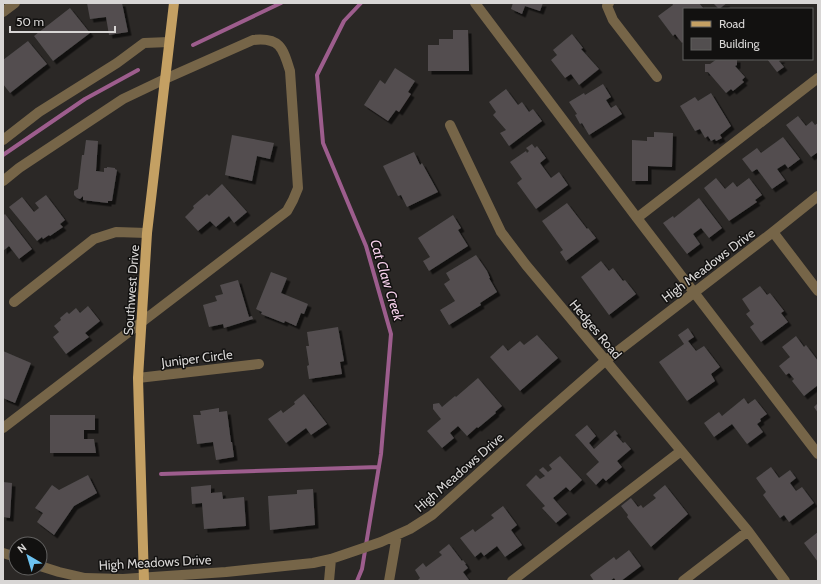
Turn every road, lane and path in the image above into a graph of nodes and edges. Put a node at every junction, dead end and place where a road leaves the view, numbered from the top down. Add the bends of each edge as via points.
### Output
1 (15, 3) edge
2 (174, 3) edge
3 (475, 3) edge
4 (609, 3) edge
5 (3, 12) edge
6 (169, 42) junction
7 (657, 77) dead end
8 (818, 78) edge
9 (165, 79) junction
10 (450, 125) dead end
11 (3, 140) edge
12 (3, 181) edge
13 (818, 196) edge
14 (637, 218) junction
15 (772, 232) junction
16 (147, 233) junction
17 (818, 291) edge
18 (694, 292) junction
19 (14, 302) dead end
20 (142, 322) junction
21 (605, 361) junction
22 (259, 364) dead end
23 (138, 378) junction
24 (3, 428) edge
25 (681, 451) junction
26 (818, 454) edge
27 (748, 531) junction
28 (397, 535) junction
29 (331, 559) junction
30 (48, 569) edge
31 (144, 580) edge
32 (329, 581) edge
33 (389, 581) edge
34 (512, 581) edge
35 (683, 581) edge
36 (785, 581) edge

1 - 5 street
2 - 6 main road, Southwest Drive
3 - 14 street
4 - 7 street via 613,20
6 - 9 main road, Southwest Drive
6 - 11 street via 144,43 39,112
8 - 14 street
9 - 12 street via 123,99
9 - 16 main road, Southwest Drive
9 - 20 street via 254,40 274,41 285,54 290,71 298,188 287,211
10 - 21 street, Hedges Road via 502,232
13 - 15 street, High Meadows Drive
14 - 18 street
15 - 17 street
15 - 18 street, High Meadows Drive
16 - 19 street via 116,232 94,239
16 - 20 main road, Southwest Drive
18 - 21 street, High Meadows Drive
18 - 26 street
20 - 23 main road, Southwest Drive
20 - 24 street
21 - 25 street, Hedges Road
21 - 28 street, High Meadows Drive via 432,515
22 - 23 street, Juniper Circle
23 - 31 main road, Southwest Drive
25 - 27 street, Hedges Road
25 - 34 street
27 - 35 street
27 - 36 street, Hedges Road
28 - 29 street, High Meadows Drive
28 - 33 street
29 - 31 street, High Meadows Drive
29 - 32 street
30 - 31 street, High Meadows Drive via 85,578

